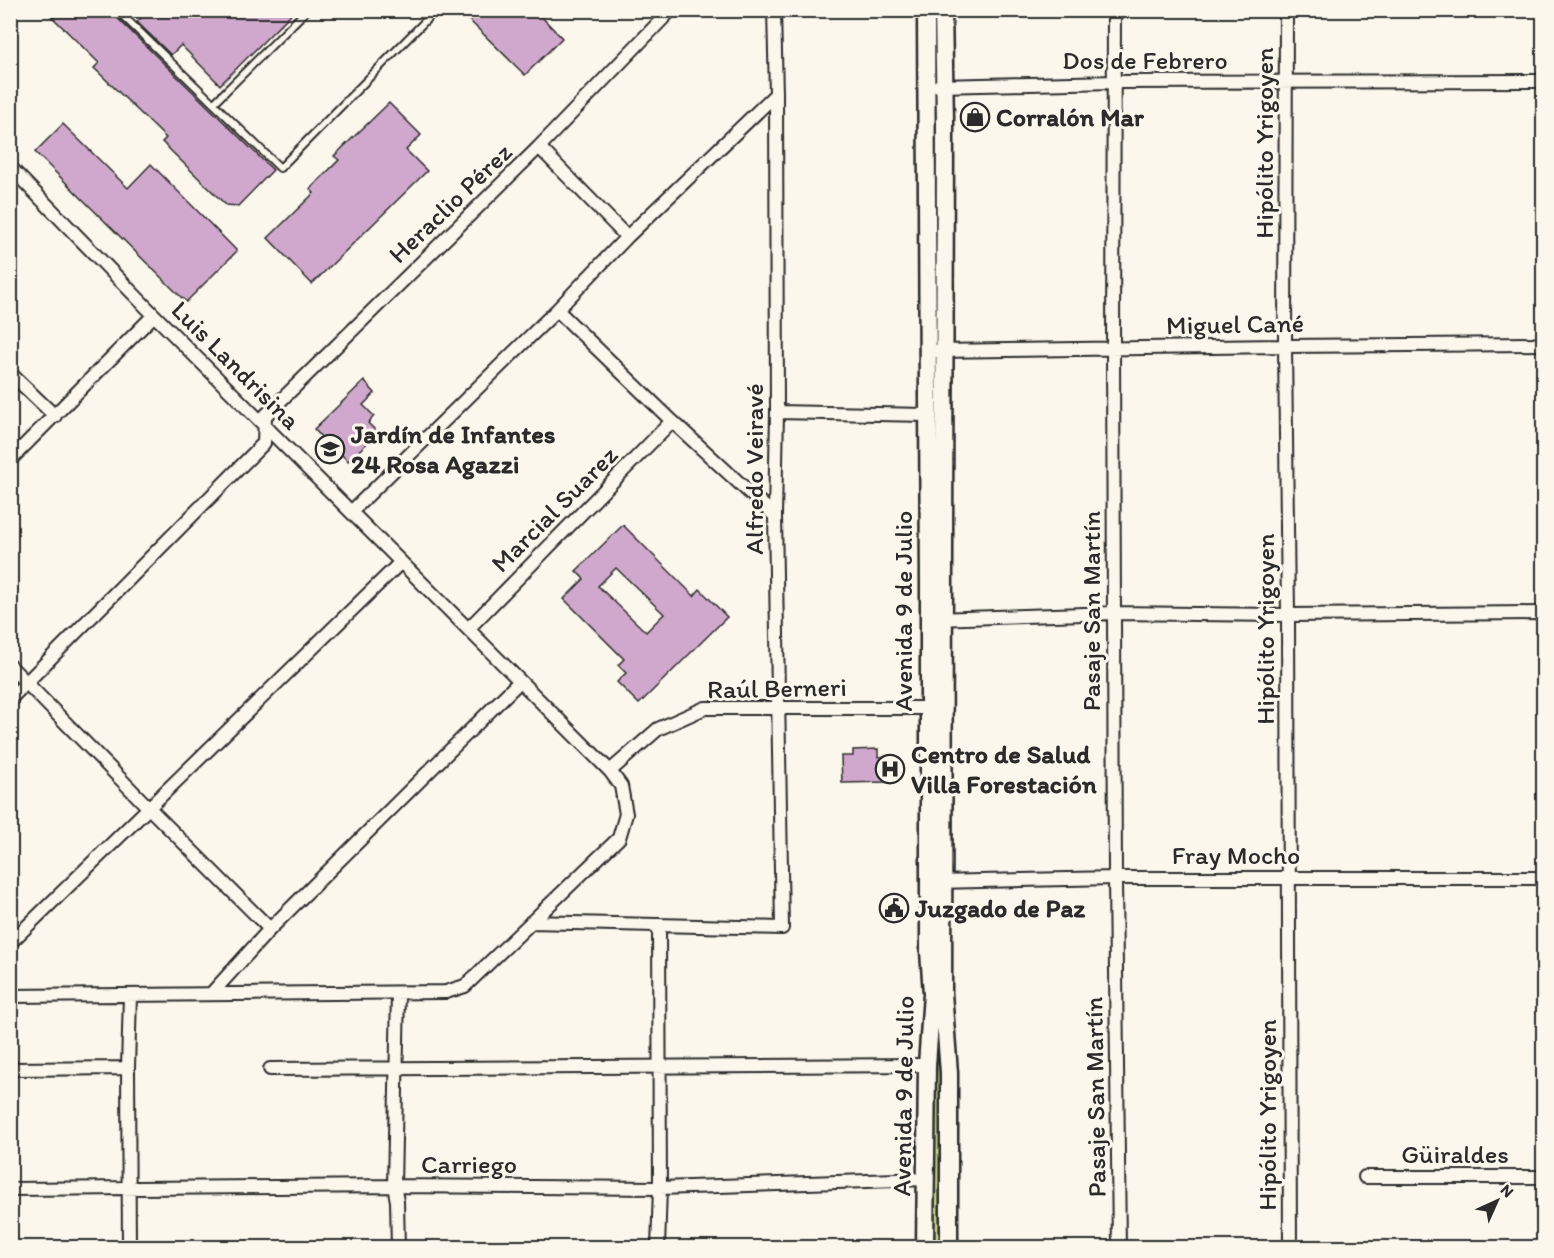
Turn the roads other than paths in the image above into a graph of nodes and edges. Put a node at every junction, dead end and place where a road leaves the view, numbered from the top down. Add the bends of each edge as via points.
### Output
1 (117, 10) edge
2 (307, 10) edge
3 (436, 10) edge
4 (671, 10) edge
5 (774, 10) edge
6 (926, 10) edge
7 (944, 10) edge
8 (1114, 10) edge
9 (1286, 10) edge
10 (1287, 81) junction
11 (1544, 81) edge
12 (1114, 82) junction
13 (936, 86) junction
14 (776, 94) junction
15 (214, 103) junction
16 (539, 147) junction
17 (10, 167) edge
18 (627, 237) junction
19 (557, 310) junction
20 (154, 315) junction
21 (1544, 344) edge
22 (1285, 346) junction
23 (1113, 349) junction
24 (935, 351) junction
25 (10, 373) edge
26 (777, 412) junction
27 (927, 415) junction
28 (55, 416) junction
29 (672, 421) junction
30 (265, 426) junction
31 (10, 460) edge
32 (351, 512) junction
33 (775, 516) junction
34 (401, 562) junction
35 (1114, 613) junction
36 (1544, 613) edge
37 (1288, 615) junction
38 (936, 619) junction
39 (468, 629) junction
40 (10, 666) edge
41 (520, 681) junction
42 (27, 683) junction
43 (10, 699) edge
44 (780, 708) junction
45 (928, 708) junction
46 (610, 771) junction
47 (148, 807) junction
48 (1289, 877) junction
49 (1115, 878) junction
50 (1544, 878) edge
51 (936, 882) junction
52 (531, 922) junction
53 (659, 925) junction
54 (270, 929) junction
55 (10, 943) edge
56 (398, 993) junction
57 (211, 994) junction
58 (130, 995) junction
59 (10, 996) edge
60 (927, 1065) junction
61 (128, 1068) junction
62 (658, 1068) junction
63 (10, 1069) edge
64 (270, 1069) dead end
65 (395, 1070) junction
66 (1365, 1177) dead end
67 (1544, 1177) edge
68 (394, 1186) junction
69 (926, 1186) junction
70 (660, 1188) junction
71 (10, 1189) edge
72 (129, 1189) junction
73 (129, 1248) edge
74 (398, 1248) edge
75 (658, 1248) edge
76 (917, 1248) edge
77 (925, 1248) edge
78 (949, 1248) edge
79 (1119, 1248) edge
80 (1290, 1248) edge

1 - 15 lane
2 - 15 lane
3 - 15 lane via 280,168
4 - 16 street, Heraclio Pérez
5 - 14 street, Alfredo Veiravé
6 - 13 main road, Avenida 9 de Julio
7 - 13 main road, Avenida 9 de Julio
8 - 12 street, Pasaje San Martín
9 - 10 street, Hipólito Yrigoyen
10 - 11 street, Dos de Febrero
10 - 12 street, Dos de Febrero
10 - 22 street, Hipólito Yrigoyen
12 - 13 street, Dos de Febrero
12 - 23 street, Pasaje San Martín
13 - 24 main road, Avenida 9 de Julio
14 - 18 street
14 - 26 street, Alfredo Veiravé
16 - 18 street
16 - 30 street, Heraclio Pérez via 265,416
17 - 20 street, Luis Landrisina
18 - 19 street
19 - 29 street
19 - 32 street
20 - 28 street
20 - 30 street, Luis Landrisina
21 - 22 street, Miguel Cané
22 - 23 street, Miguel Cané
22 - 37 street, Hipólito Yrigoyen
23 - 24 street, Miguel Cané
23 - 35 street, Pasaje San Martín
24 - 27 main road, Avenida 9 de Julio
24 - 38 main road, Avenida 9 de Julio
25 - 28 street
26 - 27 street
26 - 33 street, Alfredo Veiravé
27 - 38 main road, Avenida 9 de Julio
28 - 31 street
29 - 33 street
29 - 39 street, Marcial Suarez
30 - 32 street, Luis Landrisina
30 - 42 street, Heraclio Pérez via 264,443
32 - 34 street, Luis Landrisina
33 - 44 street, Alfredo Veiravé
34 - 39 street, Luis Landrisina
34 - 47 street
35 - 37 street
35 - 38 street
35 - 49 street, Pasaje San Martín
36 - 37 street
37 - 48 street, Hipólito Yrigoyen
38 - 45 main road, Avenida 9 de Julio
38 - 51 main road, Avenida 9 de Julio
39 - 41 street, Luis Landrisina
40 - 42 street
41 - 46 street, Luis Landrisina
41 - 54 street
42 - 43 street, Heraclio Pérez
42 - 47 street
44 - 45 street, Raúl Berneri
44 - 46 street, Raúl Berneri via 705,708 658,729
44 - 53 street, Alfredo Veiravé via 782,928
45 - 51 main road, Avenida 9 de Julio
46 - 52 street, Luis Landrisina via 621,786 626,813 619,838
47 - 54 street
47 - 55 street
48 - 49 street, Fray Mocho
48 - 50 street, Fray Mocho
48 - 80 street, Hipólito Yrigoyen
49 - 51 street, Fray Mocho
49 - 79 street, Pasaje San Martín
51 - 60 main road, Avenida 9 de Julio via 928,951 932,994
51 - 78 main road, Avenida 9 de Julio via 949,1073
52 - 53 street
52 - 56 street, Luis Landrisina via 465,986 446,992
53 - 62 street
54 - 57 street
56 - 57 street, Luis Landrisina
56 - 65 street
57 - 58 street, Luis Landrisina
58 - 59 street, Luis Landrisina
58 - 61 street
60 - 62 street
60 - 69 main road, Avenida 9 de Julio
61 - 63 street
61 - 72 street
62 - 65 street
62 - 70 street
64 - 65 street
65 - 68 street
66 - 67 street, Güiraldes
68 - 70 street, Carriego
68 - 72 street, Carriego
68 - 74 street
69 - 70 street, Carriego
69 - 76 main road
69 - 77 main road, Avenida 9 de Julio
70 - 75 street
71 - 72 street, Carriego
72 - 73 street

